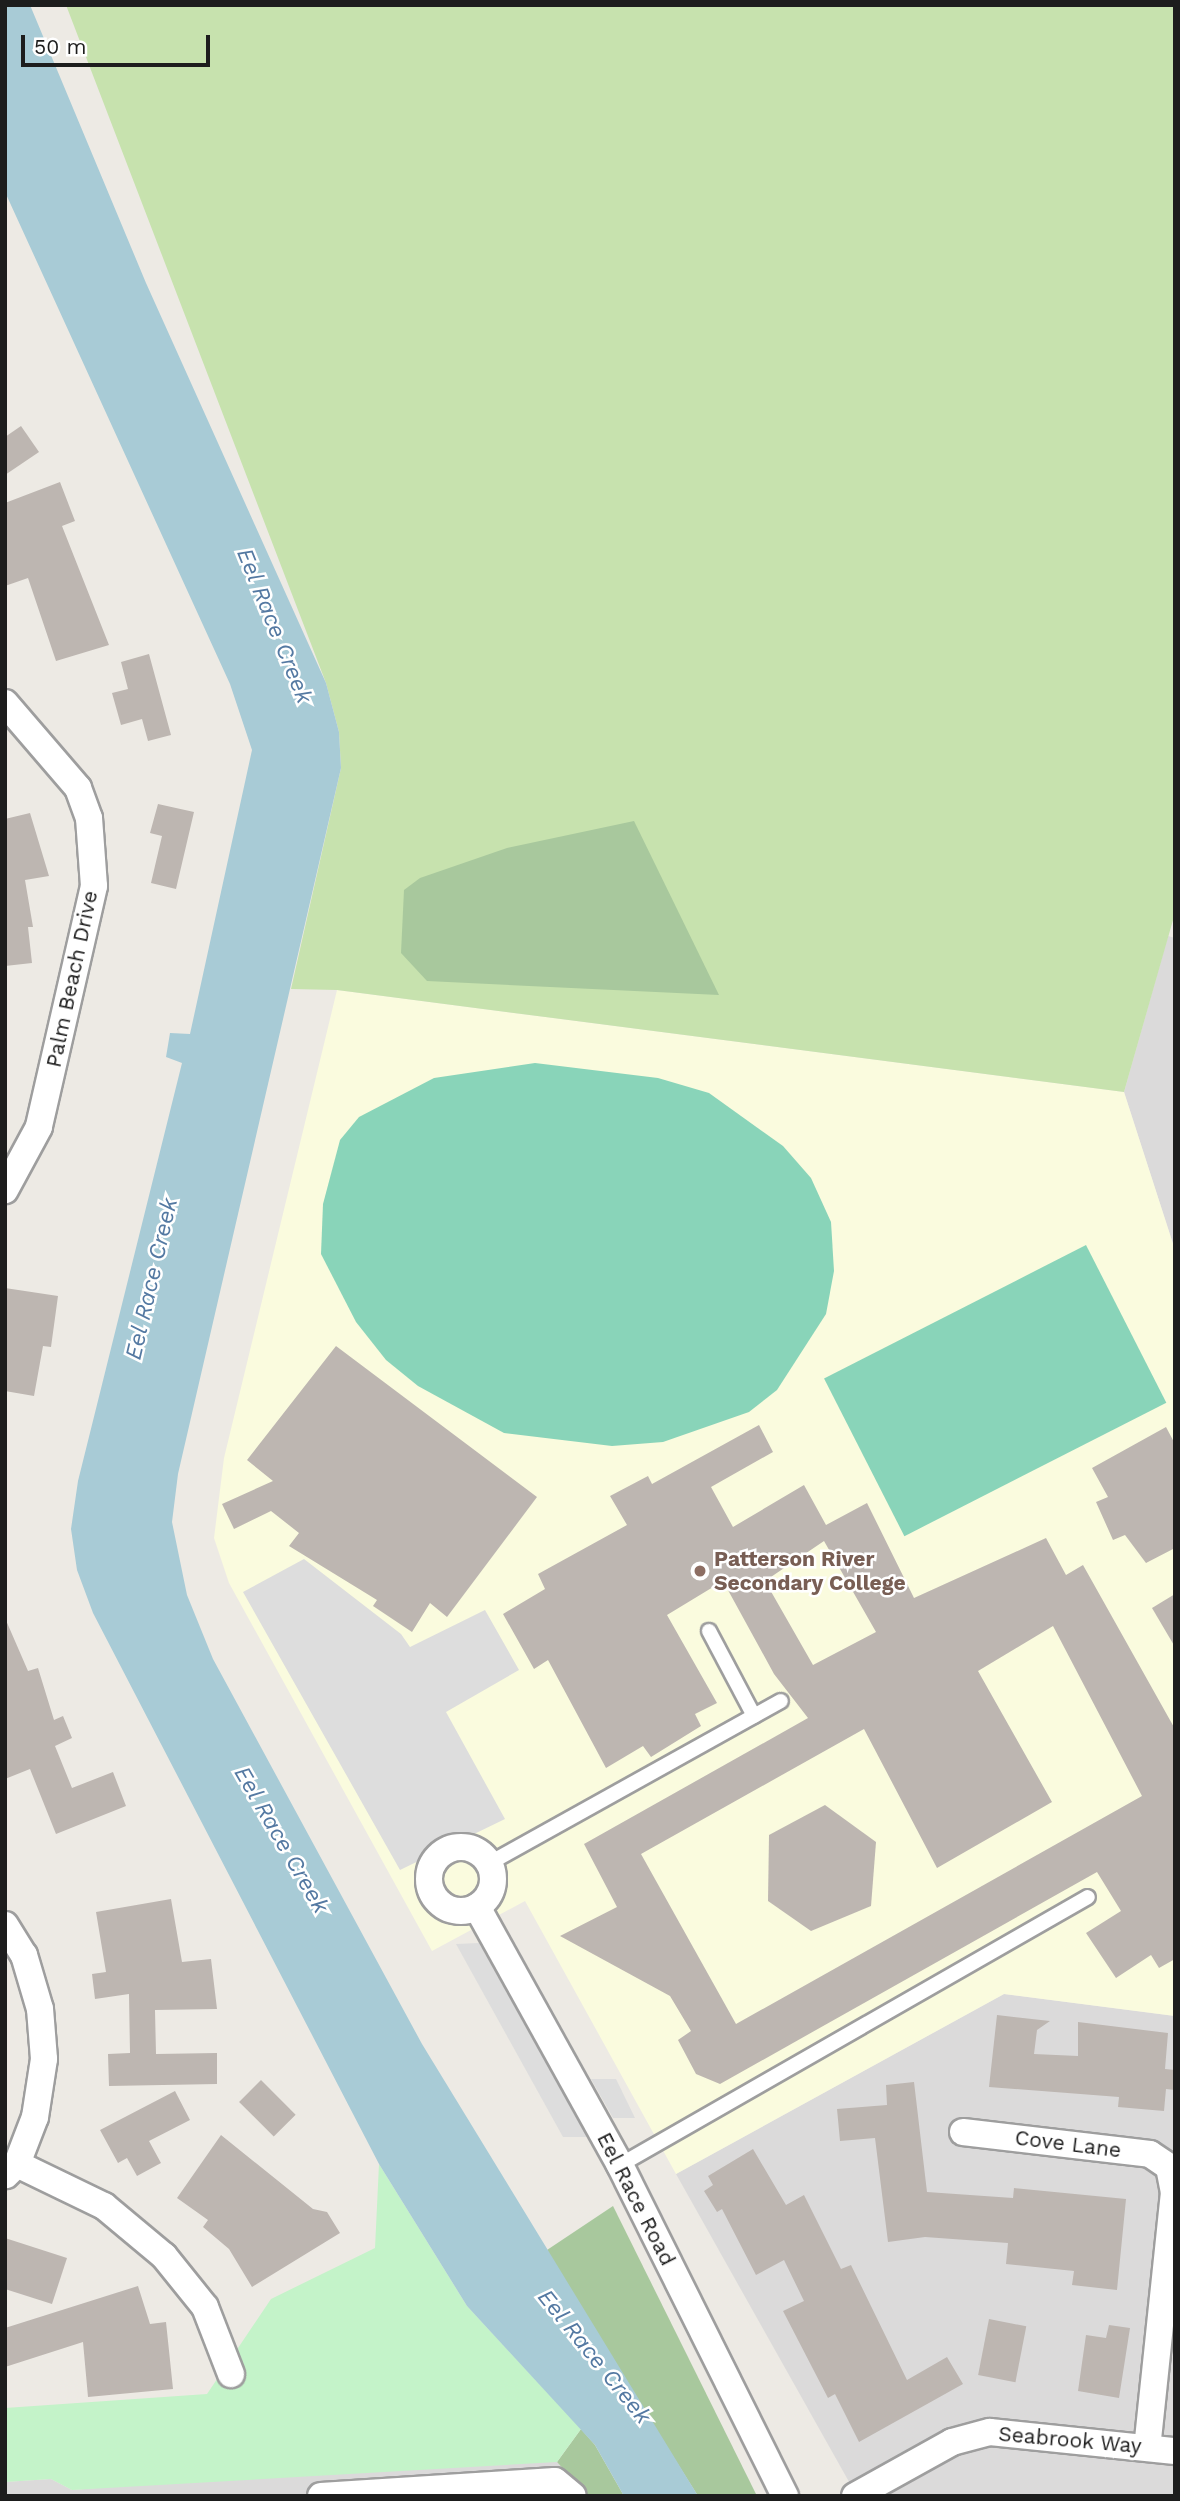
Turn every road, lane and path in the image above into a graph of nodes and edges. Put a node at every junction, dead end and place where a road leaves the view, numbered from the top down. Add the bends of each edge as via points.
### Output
1 (5, 704) edge
2 (5, 1190) edge
3 (709, 1631) dead end
4 (781, 1701) dead end
5 (754, 1716) junction
6 (488, 1864) junction
7 (1087, 1897) dead end
8 (477, 1907) junction
9 (5, 1925) edge
10 (963, 2132) dead end
11 (620, 2165) junction
12 (1172, 2166) edge
13 (11, 2170) edge
14 (231, 2374) dead end
15 (1147, 2448) junction
16 (1175, 2451) edge
17 (321, 2496) edge
18 (573, 2496) edge
19 (786, 2496) edge
20 (855, 2496) edge

1 - 2 street, Palm Beach Drive via 78,788 89,818 93,886 39,1127
3 - 5 lane
4 - 5 lane
5 - 6 lane
6 - 8 street via 492,1887
6 - 8 street via 479,1853 461,1847 440,1855 430,1869 429,1886 442,1905 458,1911
7 - 11 lane
8 - 11 street, Eel Race Road
9 - 13 street via 24,1955 40,2010 44,2059 35,2118
10 - 12 street, Cove Lane via 1150,2154
11 - 19 street, Eel Race Road
12 - 15 street, Cove Lane via 1174,2192
13 - 14 street via 104,2206 164,2256 205,2307
15 - 16 street, Seabrook Way
15 - 20 street, Seabrook Way via 978,2434 951,2442
17 - 18 street via 555,2481

